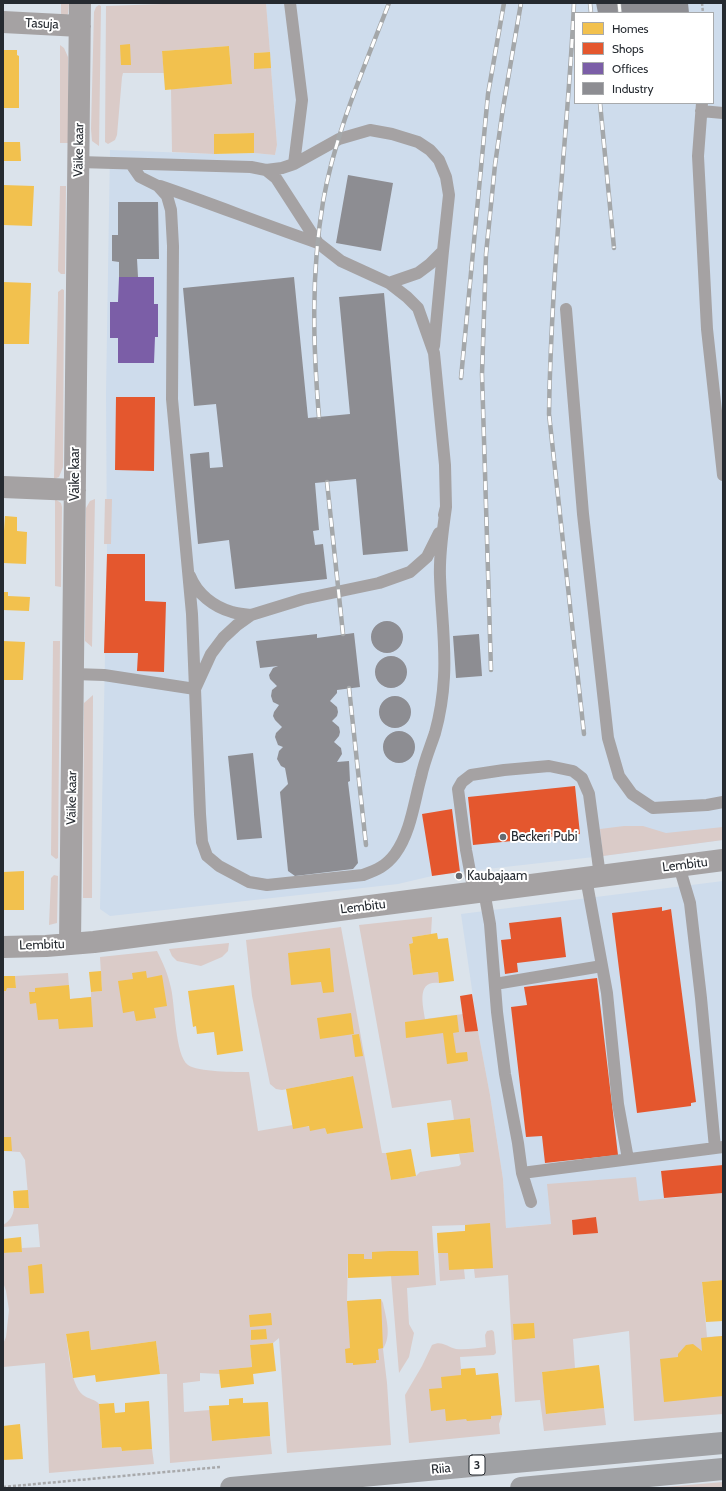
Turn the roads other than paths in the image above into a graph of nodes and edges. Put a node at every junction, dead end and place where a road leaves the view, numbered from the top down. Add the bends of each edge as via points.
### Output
1 (80, 3) edge
2 (290, 3) edge
3 (3, 22) edge
4 (80, 26) junction
5 (701, 107) edge
6 (723, 113) edge
7 (79, 162) junction
8 (131, 164) junction
9 (294, 164) junction
10 (266, 170) junction
11 (158, 186) junction
12 (318, 243) junction
13 (443, 251) junction
14 (389, 283) junction
15 (566, 309) dead end
16 (434, 353) junction
17 (723, 475) edge
18 (3, 488) edge
19 (75, 490) junction
20 (446, 507) junction
21 (188, 569) junction
22 (251, 615) junction
23 (74, 674) junction
24 (195, 689) junction
25 (723, 802) edge
26 (723, 860) edge
27 (679, 866) junction
28 (593, 877) junction
29 (479, 892) junction
30 (70, 944) junction
31 (3, 947) edge
32 (602, 966) junction
33 (495, 984) junction
34 (719, 1147) edge
35 (628, 1159) junction
36 (522, 1173) junction
37 (531, 1202) dead end
38 (723, 1443) edge
39 (723, 1469) edge
40 (231, 1488) edge
41 (521, 1488) edge

1 - 4 street, Väike kaar
2 - 9 lane via 302,100
3 - 4 street, Tasuja
4 - 7 street, Väike kaar
5 - 6 lane
5 - 17 lane via 698,156 707,329
7 - 8 lane
7 - 19 street, Väike kaar
8 - 10 lane via 235,166
8 - 11 lane via 140,177
9 - 10 lane
9 - 13 lane via 340,139 370,130 418,142 439,160 446,177 449,195
10 - 12 lane via 276,178
11 - 12 lane
11 - 21 lane via 167,196 171,210 172,398
12 - 14 lane via 340,261
13 - 14 lane via 418,273
13 - 16 lane
14 - 16 lane via 418,308
15 - 25 lane via 583,514 608,738 619,776 632,794 653,808
16 - 20 lane via 445,465
18 - 19 street
19 - 23 street, Väike kaar
20 - 22 lane via 438,537 427,557 410,572 379,583 303,599
20 - 24 lane via 440,562 444,676 442,702 404,836 396,852 385,865 363,875 268,885 249,882 218,866 207,856 202,842
21 - 22 lane via 201,594 210,601 233,613
21 - 24 lane
22 - 24 lane via 223,638 211,654
23 - 24 lane via 111,676
23 - 30 street, Väike kaar
26 - 27 street, Lembitu
27 - 28 street, Lembitu
27 - 34 lane via 690,903
28 - 29 street, Lembitu
28 - 29 lane via 589,794 582,778 573,771 549,766 504,770 471,775 458,789 466,850
28 - 32 lane
29 - 30 street, Lembitu
29 - 33 lane via 490,924
30 - 31 street, Lembitu
32 - 33 lane
32 - 35 lane via 618,1104
33 - 36 lane via 505,1074
34 - 35 lane
35 - 36 lane
36 - 37 lane
38 - 40 highway, Riia / 3
39 - 41 highway

